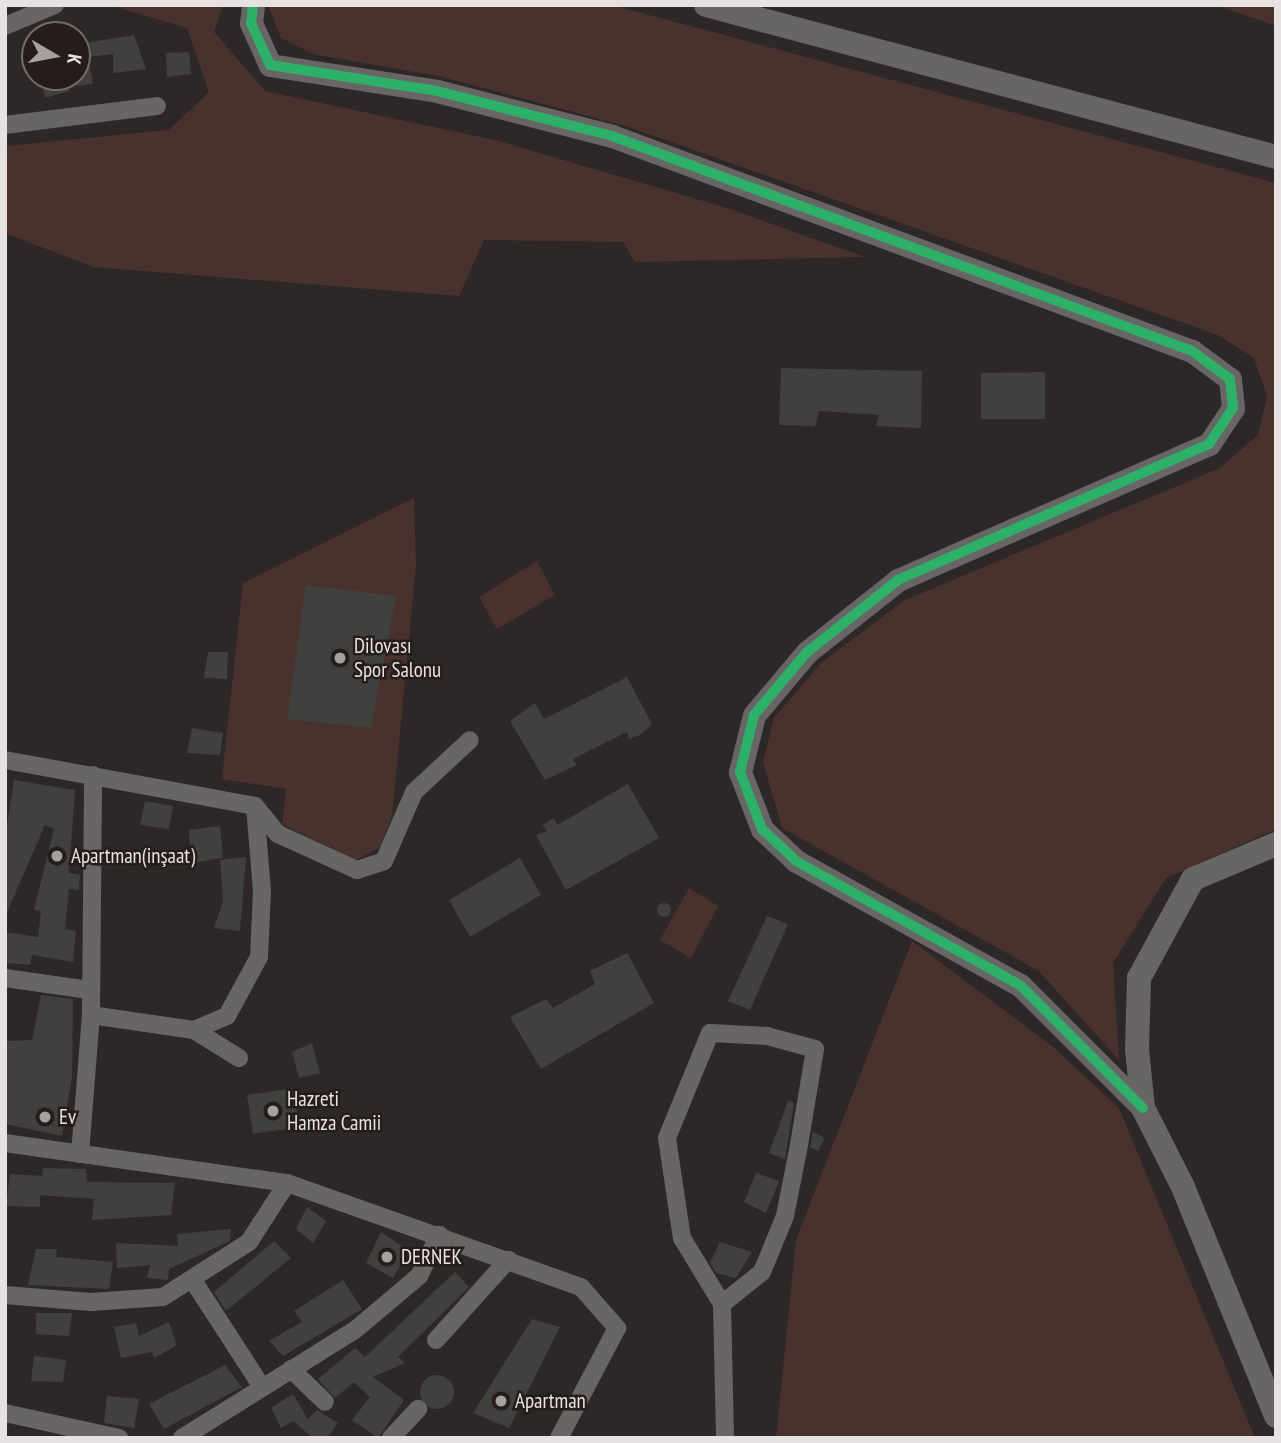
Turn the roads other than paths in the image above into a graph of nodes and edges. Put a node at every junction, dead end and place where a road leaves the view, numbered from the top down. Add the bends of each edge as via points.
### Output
1 (253, 5) edge
2 (706, 5) edge
3 (49, 7) edge
4 (5, 26) edge
5 (156, 106) dead end
6 (5, 125) edge
7 (1276, 157) edge
8 (470, 740) dead end
9 (5, 760) edge
10 (93, 775) junction
11 (255, 806) junction
12 (1276, 844) edge
13 (5, 978) edge
14 (89, 990) junction
15 (91, 1015) junction
16 (194, 1030) junction
17 (239, 1058) dead end
18 (1143, 1108) junction
19 (5, 1143) edge
20 (79, 1154) junction
21 (287, 1183) junction
22 (439, 1235) junction
23 (508, 1260) junction
24 (194, 1282) junction
25 (5, 1295) edge
26 (722, 1304) junction
27 (436, 1339) dead end
28 (291, 1369) junction
29 (262, 1387) junction
30 (325, 1402) dead end
31 (418, 1409) dead end
32 (5, 1413) edge
33 (1276, 1416) edge
34 (119, 1438) edge
35 (182, 1438) edge
36 (391, 1438) edge
37 (559, 1438) edge
38 (725, 1438) edge

1 - 18 street via 251,23 270,65 437,92 612,136 1192,351 1230,379 1233,408 1209,444 898,580 807,652 754,715 740,772 762,829 796,861 1020,985
2 - 7 main road
3 - 4 street
5 - 6 street
8 - 11 street via 414,792 384,862 357,870 278,834
9 - 10 street
10 - 11 street
10 - 14 street
11 - 16 street via 262,891 259,957 228,1016
12 - 18 main road via 1193,879 1139,978
13 - 14 street
14 - 15 street
15 - 16 street
15 - 20 street
16 - 17 street
18 - 33 main road via 1183,1188
19 - 20 street
20 - 21 street
21 - 22 street
21 - 24 street via 249,1242
22 - 23 street
22 - 28 street via 419,1276 355,1330
23 - 27 street
23 - 37 street via 581,1287 617,1328
24 - 25 street via 151,1298 91,1302
24 - 29 street
26 - 26 street via 762,1272 785,1216 799,1146 815,1049 767,1036 710,1033 667,1138 682,1238
26 - 38 street
28 - 29 street
28 - 30 street
29 - 35 street
31 - 36 street
32 - 34 street

